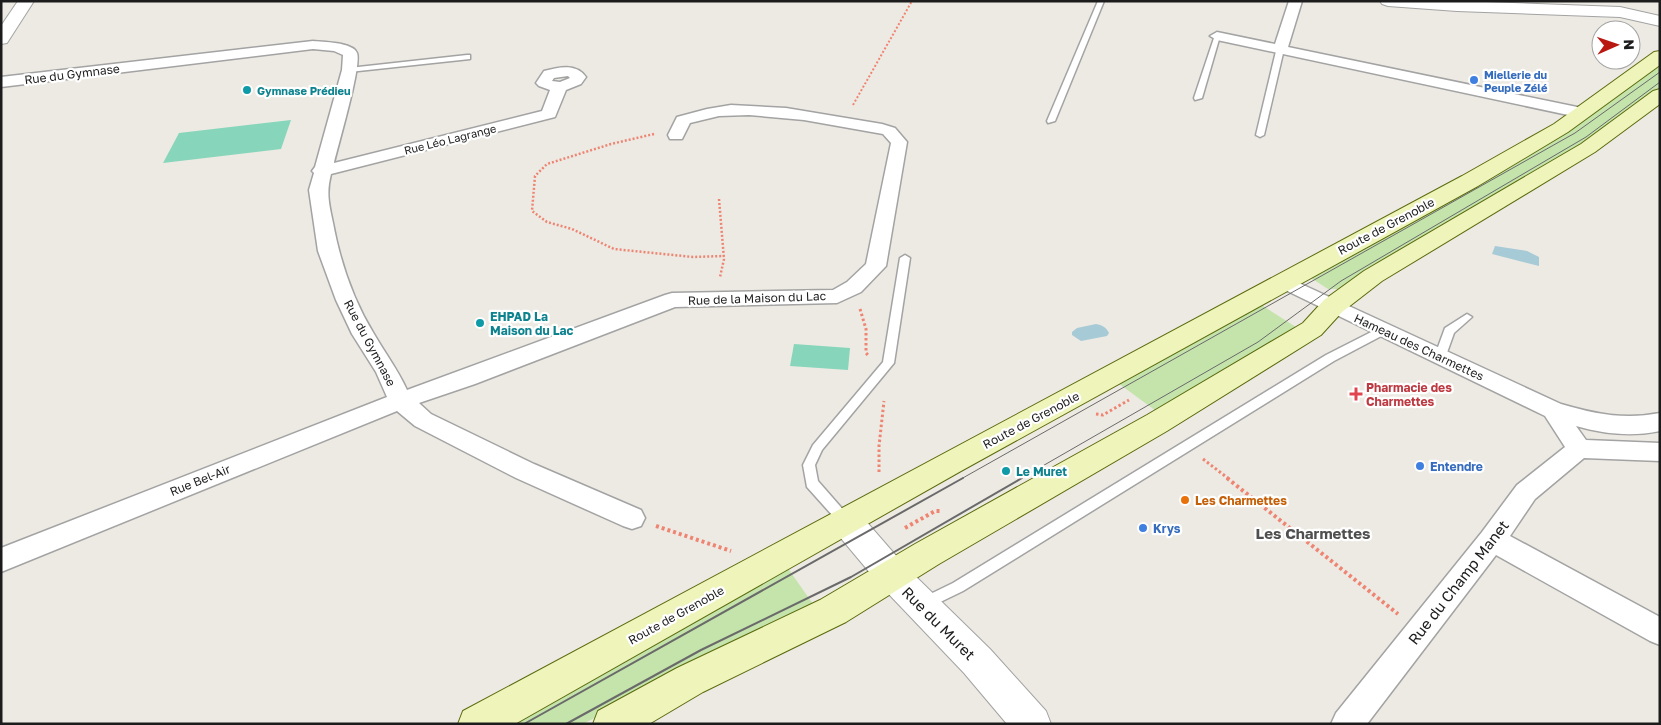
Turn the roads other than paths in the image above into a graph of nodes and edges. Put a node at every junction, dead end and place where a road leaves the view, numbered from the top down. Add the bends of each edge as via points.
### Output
1 (26, 1) edge
2 (1101, 1) edge
3 (1296, 1) edge
4 (1388, 1) edge
5 (1660, 21) edge
6 (1217, 36) joint
7 (1, 39) edge
8 (1280, 49) junction
9 (1660, 56) edge
10 (467, 57) dead end
11 (349, 70) junction
12 (1, 82) edge
13 (559, 87) dead end
14 (1660, 95) edge
15 (1198, 98) dead end
16 (1582, 113) junction
17 (1051, 121) dead end
18 (677, 132) road end
19 (1260, 135) dead end
20 (321, 171) junction
21 (905, 258) dead end
22 (1286, 283) junction
23 (1333, 306) junction
24 (1467, 317) dead end
25 (1382, 330) junction
26 (1440, 358) junction
27 (400, 401) junction
28 (1553, 410) junction
29 (1660, 422) edge
30 (1579, 449) junction
31 (1660, 452) edge
32 (632, 518) road end
33 (846, 521) junction
34 (1492, 540) junction
35 (1, 560) edge
36 (893, 576) junction
37 (922, 605) junction
38 (1660, 632) edge
39 (478, 724) edge
40 (612, 724) edge
41 (1032, 724) edge
42 (1346, 724) edge

1 - 7 street
2 - 17 lane
3 - 8 street
4 - 5 street via 1620,12
6 - 8 street
6 - 15 lane
8 - 16 street
8 - 19 lane
9 - 16 main road, Route de Grenoble
10 - 11 lane
11 - 12 street, Rue du Gymnase via 350,53 337,47 313,45
11 - 20 street, Rue du Gymnase
13 - 20 street, Rue Léo Lagrange via 549,114
14 - 23 main road via 1593,145 1373,276
16 - 22 main road, Route de Grenoble via 1470,182
18 - 27 street, Rue de la Maison du Lac via 683,120 731,110 844,122 889,131 899,142 876,266 854,287 836,296 672,300
20 - 27 street, Rue du Gymnase via 318,190 328,251 346,300 387,371
21 - 33 lane via 888,363 817,448 809,466 812,483
22 - 23 street, Hameau des Charmettes
22 - 33 main road, Route de Grenoble
23 - 25 street, Hameau des Charmettes
23 - 36 main road via 1312,329
24 - 26 lane via 1449,331
25 - 26 street, Hameau des Charmettes
25 - 37 lane via 1330,358 958,587
26 - 28 street, Hameau des Charmettes
27 - 32 street, Rue du Gymnase via 423,420 525,471
27 - 35 street, Rue Bel-Air
28 - 29 street, Hameau des Charmettes via 1607,426 1643,426
28 - 30 street
30 - 31 street
30 - 34 street, Rue du Champ Manet via 1526,492
33 - 36 street, Rue du Muret
33 - 39 main road, Route de Grenoble
34 - 38 street
34 - 42 street, Rue du Champ Manet
36 - 37 street, Rue du Muret
36 - 40 main road via 801,628 690,680
37 - 41 street, Rue du Muret

